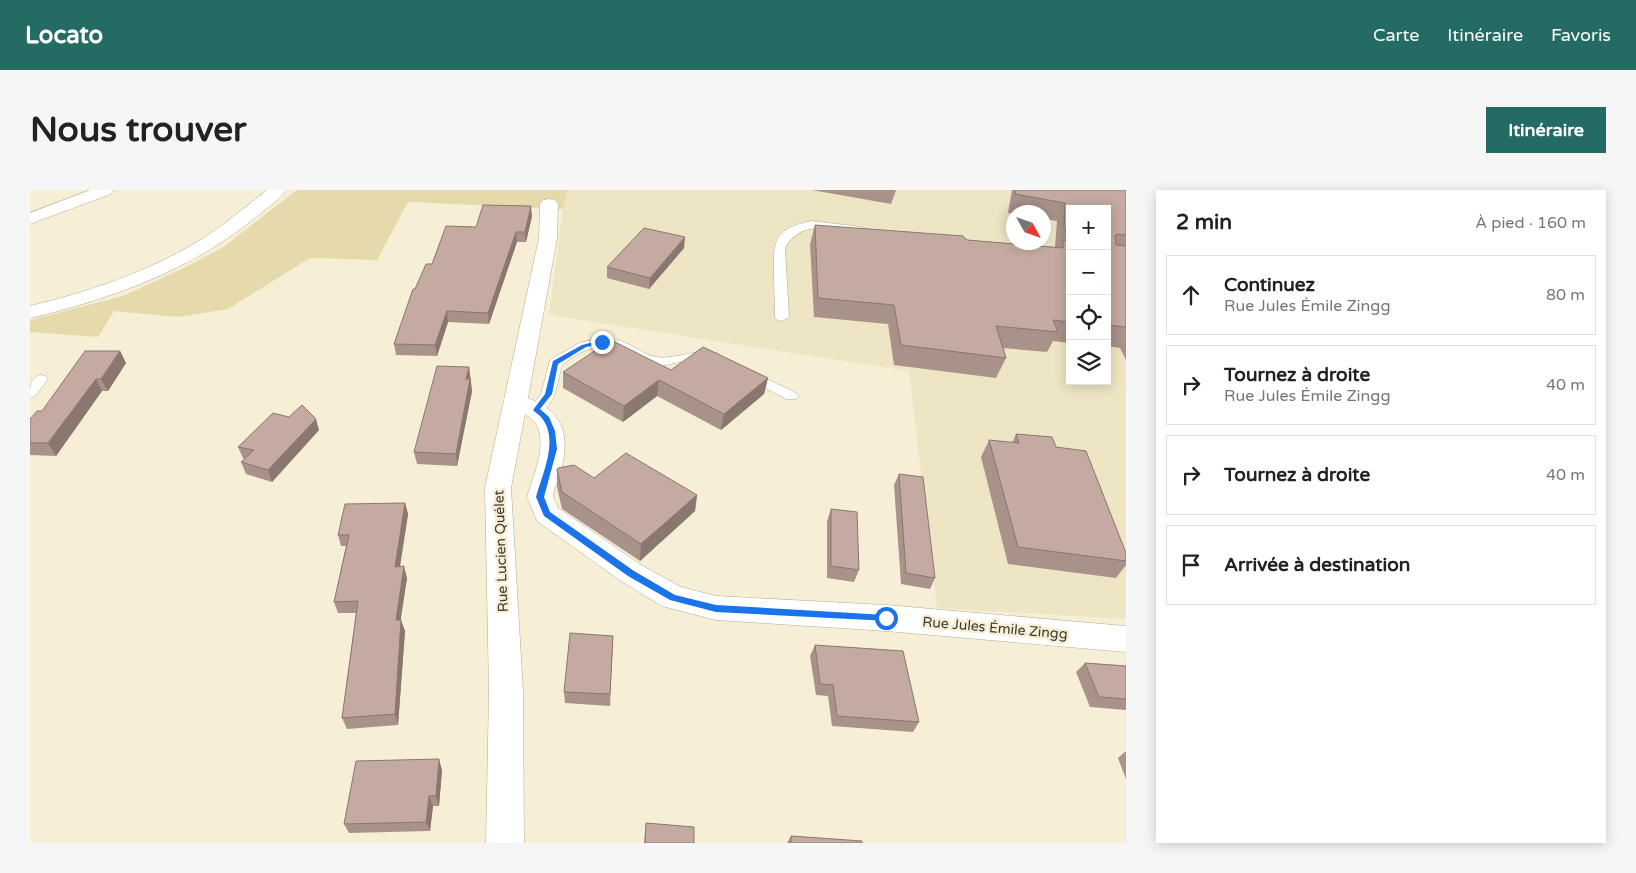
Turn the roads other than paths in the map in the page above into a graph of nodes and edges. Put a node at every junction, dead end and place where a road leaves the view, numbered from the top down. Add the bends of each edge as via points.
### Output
1 (105, 190) edge
2 (278, 190) edge
3 (80, 192) edge
4 (550, 204) dead end
5 (30, 213) edge
6 (30, 219) edge
7 (874, 232) edge
8 (30, 312) edge
9 (782, 317) dead end
10 (41, 379) dead end
11 (30, 393) edge
12 (791, 396) dead end
13 (526, 406) junction
14 (1126, 639) edge
15 (504, 843) edge

1 - 3 street
2 - 8 street via 226,231 174,262 70,304
3 - 5 street
3 - 6 street
4 - 13 street, Rue Lucien Quélet
7 - 9 lane via 811,224 786,236 780,248
10 - 11 lane
12 - 13 lane via 708,355 651,361 617,344 602,342 584,346 555,363 545,401
13 - 14 street, Rue Jules Émile Zingg via 545,417 551,431 554,449 540,497 547,514 673,598 716,608 886,618
13 - 15 street, Rue Lucien Quélet via 498,488 506,692

